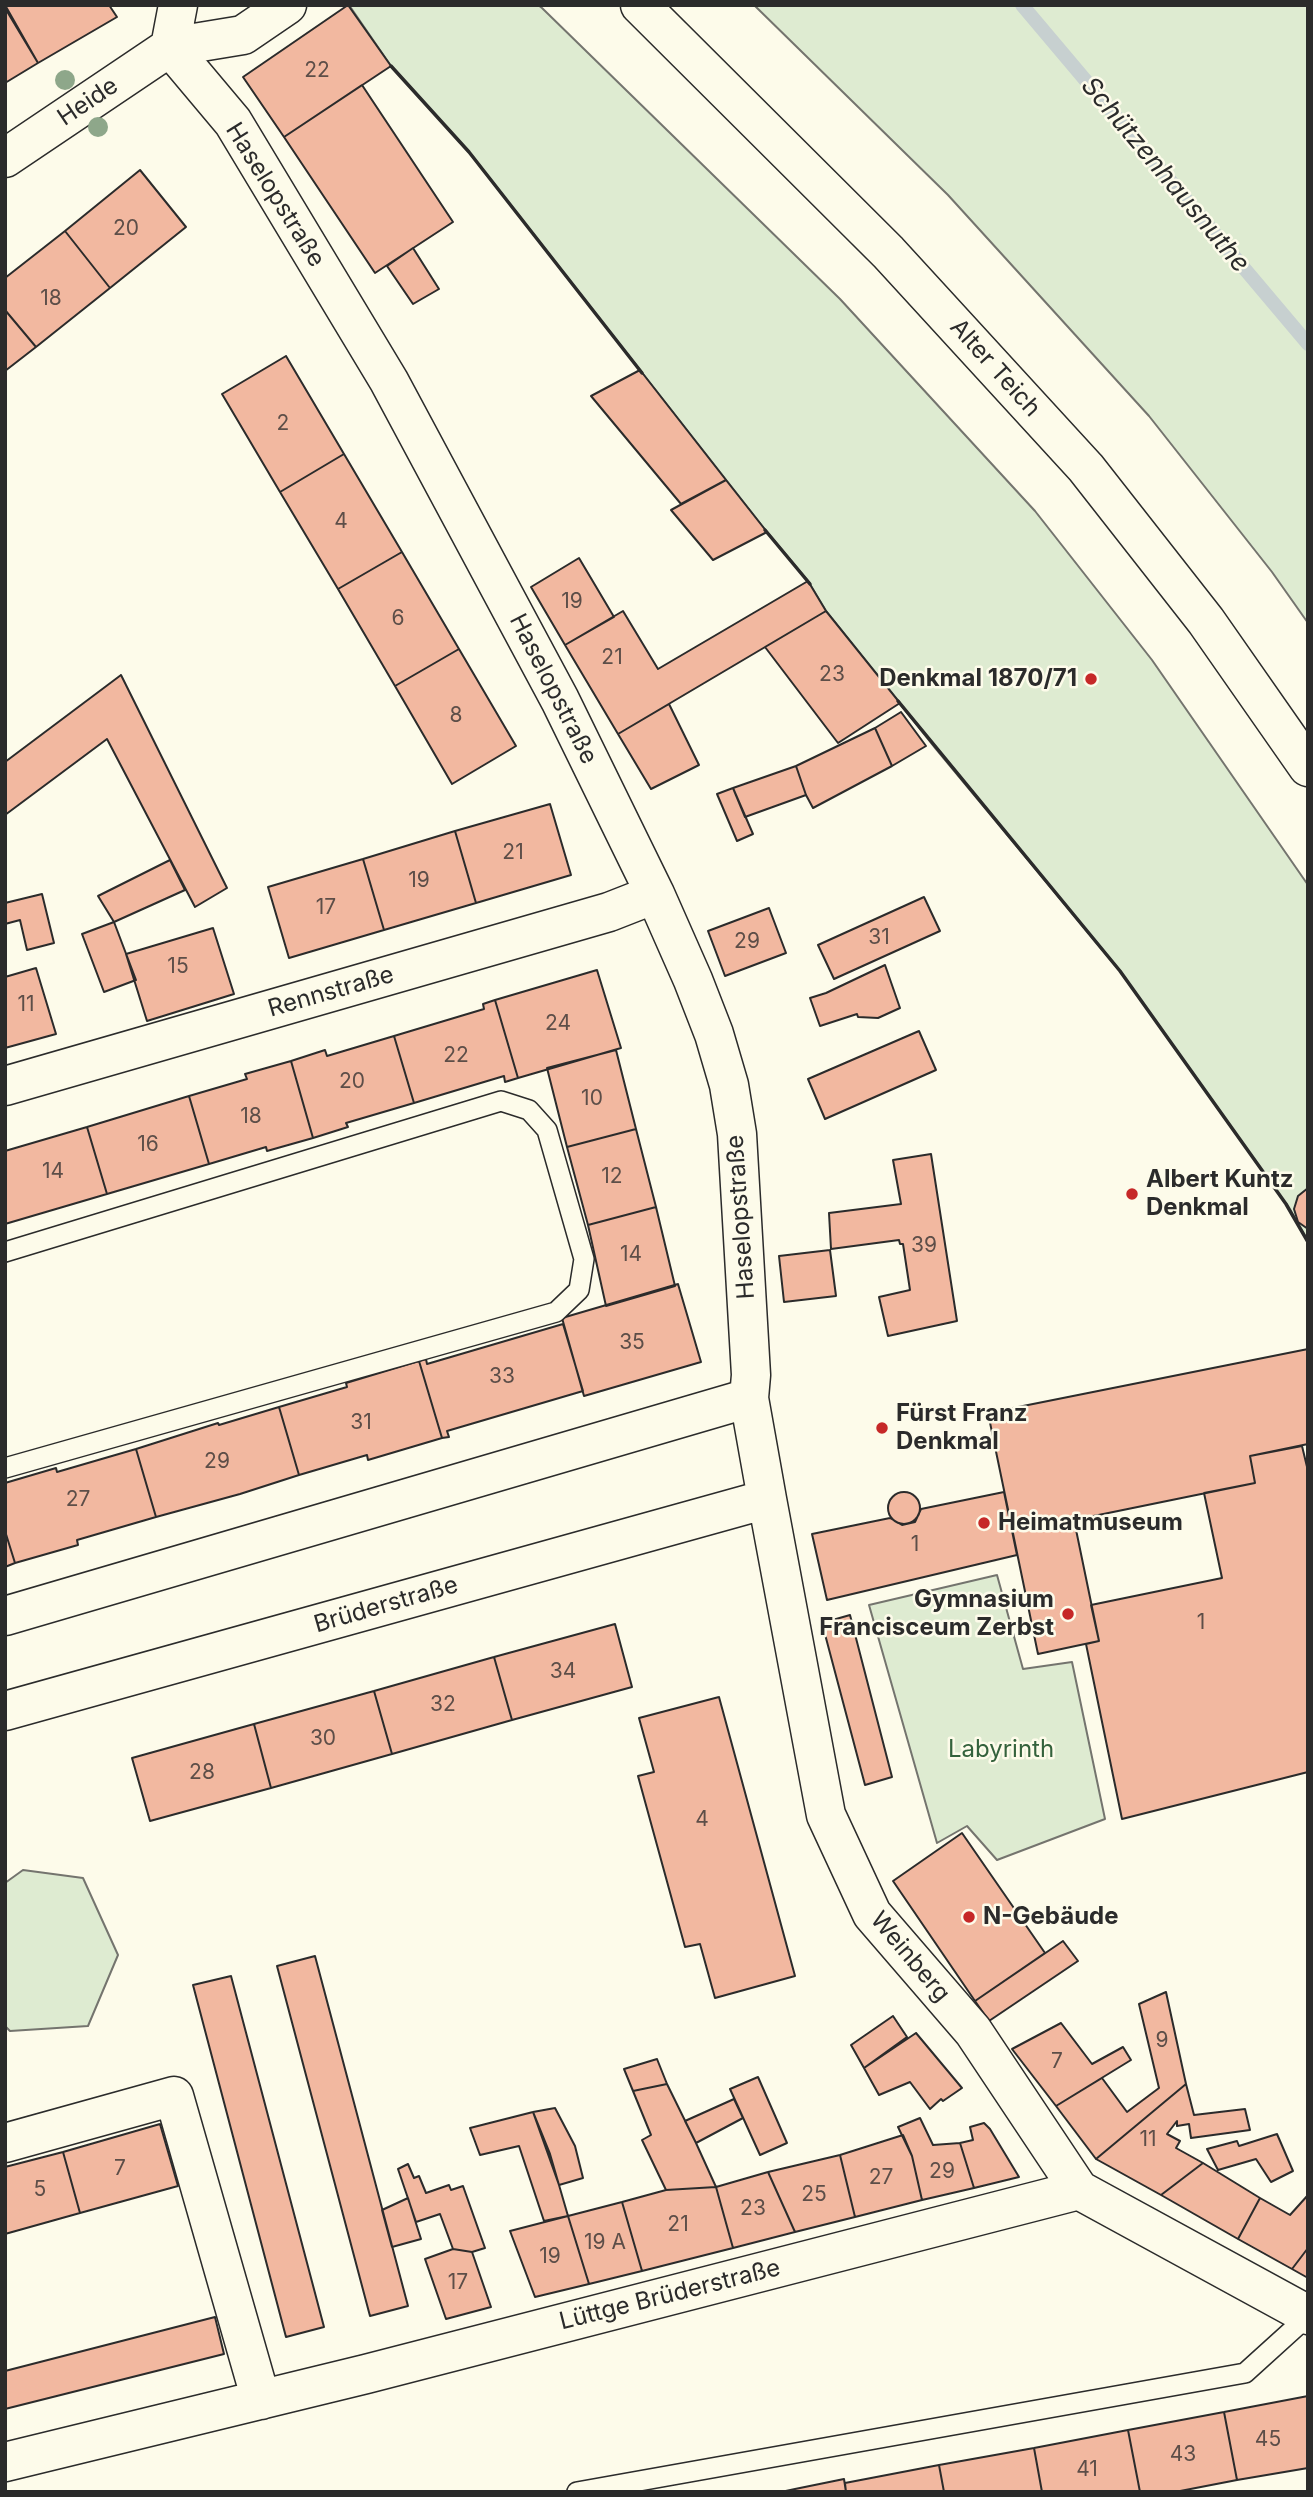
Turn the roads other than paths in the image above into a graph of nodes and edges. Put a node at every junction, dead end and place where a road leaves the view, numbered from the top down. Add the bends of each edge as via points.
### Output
1 (178, 5) edge
2 (287, 5) edge
3 (640, 5) edge
4 (170, 47) junction
5 (5, 158) edge
6 (1308, 767) edge
7 (655, 894) junction
8 (5, 1086) edge
9 (5, 1252) edge
10 (750, 1398) junction
11 (5, 1468) edge
12 (767, 1499) junction
13 (5, 1616) edge
14 (5, 1711) edge
15 (5, 2143) edge
16 (1079, 2190) junction
17 (1308, 2315) edge
18 (261, 2400) junction
19 (5, 2462) edge
20 (577, 2492) edge

1 - 4 street
2 - 4 street, Heide via 243,35
3 - 6 street, Alter Teich via 888,252 1086,468 1206,621
4 - 5 street, Heide
4 - 7 street, Haselopstraße via 233,122 389,382 560,701
7 - 8 street, Rennstraße via 609,912
7 - 10 street, Haselopstraße via 714,1034 729,1084 737,1134
9 - 11 lane via 501,1101 529,1110 547,1130 584,1259 579,1290 556,1312
10 - 12 street, Weinberg
10 - 13 street
12 - 14 street, Brüderstraße
12 - 16 street, Weinberg via 826,1815 872,1914 973,2031
15 - 18 street via 174,2096
16 - 17 street, Weinberg
16 - 18 street, Lüttge Brüderstraße
17 - 20 lane via 1244,2373
18 - 19 street, Lüttge Brüderstraße

